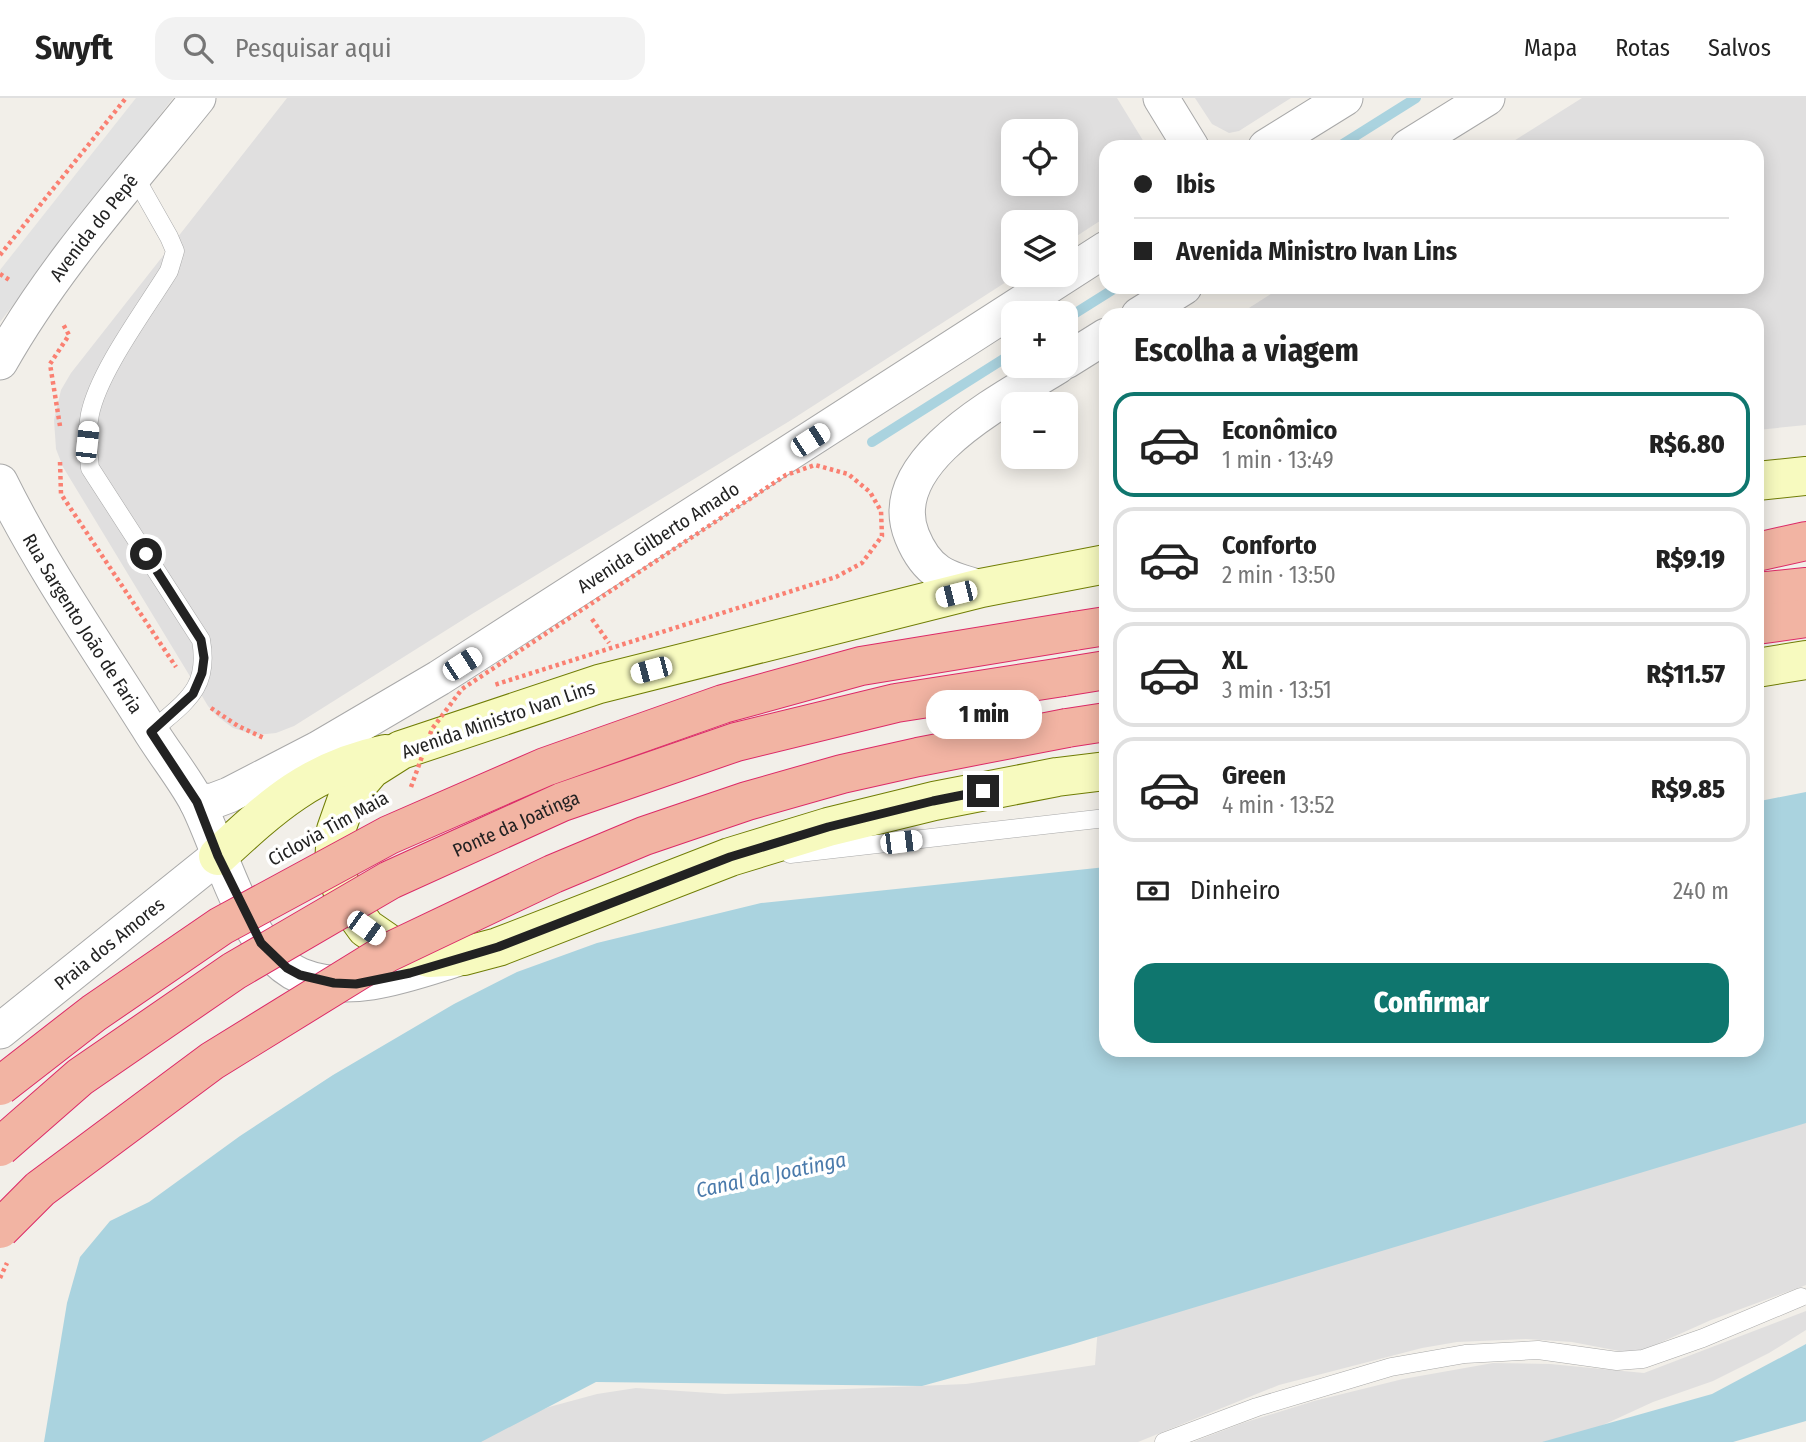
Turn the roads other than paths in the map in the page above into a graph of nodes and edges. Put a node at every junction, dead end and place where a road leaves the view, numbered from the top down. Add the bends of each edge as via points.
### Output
1 (198, 98) edge
2 (1161, 98) edge
3 (1345, 98) edge
4 (1487, 98) edge
5 (1187, 140) edge
6 (1277, 140) edge
7 (1419, 140) edge
8 (135, 177) junction
9 (1099, 254) edge
10 (1173, 294) edge
11 (1150, 308) edge
12 (1099, 340) edge
13 (1078, 354) edge
14 (0, 362) edge
15 (1039, 378) edge
16 (1806, 476) edge
17 (1764, 480) edge
18 (0, 482) edge
19 (1764, 535) edge
20 (1806, 539) edge
21 (1764, 544) edge
22 (1764, 550) edge
23 (1099, 565) edge
24 (1806, 587) edge
25 (981, 588) junction
26 (1764, 591) edge
27 (1806, 618) edge
28 (1764, 624) edge
29 (1090, 629) edge
30 (1806, 660) edge
31 (1764, 667) edge
32 (1099, 671) edge
33 (1099, 723) edge
34 (151, 732) junction
35 (401, 750) junction
36 (1099, 772) edge
37 (197, 802) junction
38 (1099, 819) edge
39 (218, 856) junction
40 (730, 857) junction
41 (464, 956) junction
42 (0, 1031) edge
43 (0, 1086) edge
44 (0, 1147) edge
45 (0, 1229) edge
46 (1801, 1297) dead end
47 (1164, 1442) edge

1 - 8 street, Avenida do Pepê
2 - 5 street
3 - 6 street
4 - 7 street
8 - 14 street, Avenida do Pepê via 37,301
8 - 34 lane via 175,251 169,271 101,381 90,413 87,442 90,468 201,640 202,673 193,694
9 - 37 street, Avenida Gilberto Amado via 439,678 229,795
10 - 11 street
12 - 13 street
15 - 25 street via 968,422 916,477 907,500 907,523 929,564 946,578
16 - 17 main road
18 - 34 street, Rua Sargento João de Faria via 26,534
19 - 20 highway
20 - 21 highway
20 - 22 highway
23 - 25 main road, Avenida Ministro Ivan Lins
24 - 26 highway
25 - 35 main road, Avenida Ministro Ivan Lins via 599,684
27 - 28 highway
29 - 43 highway, Ponte da Joatinga, bridge via 861,666 723,704 545,767 389,835 221,926 94,1013
30 - 31 main road
32 - 44 highway, Ponte da Joatinga, bridge via 896,702 736,742 562,802 390,880 234,971 80,1077
33 - 45 highway, bridge via 892,762 758,798 644,836 553,874 387,953 212,1061 40,1189
34 - 37 street, Rua Sargento João de Faria
35 - 39 main road via 359,759 306,783
35 - 41 main road, Avenida Ministro Ivan Lins via 371,769 348,796 336,830 334,865 345,899 366,928 395,948 429,958
36 - 40 main road, Avenida Ministro Ivan Lins via 933,801
37 - 39 street, Rua Sargento João de Faria
38 - 40 lane via 798,854
39 - 41 street, Rua Sargento João de Faria via 261,943 300,975 356,984
39 - 42 street, Praia dos Amores
40 - 41 main road, Avenida Ministro Ivan Lins
46 - 47 lane via 1643,1359 1617,1361 1538,1350 1465,1354 1391,1367 1257,1407

